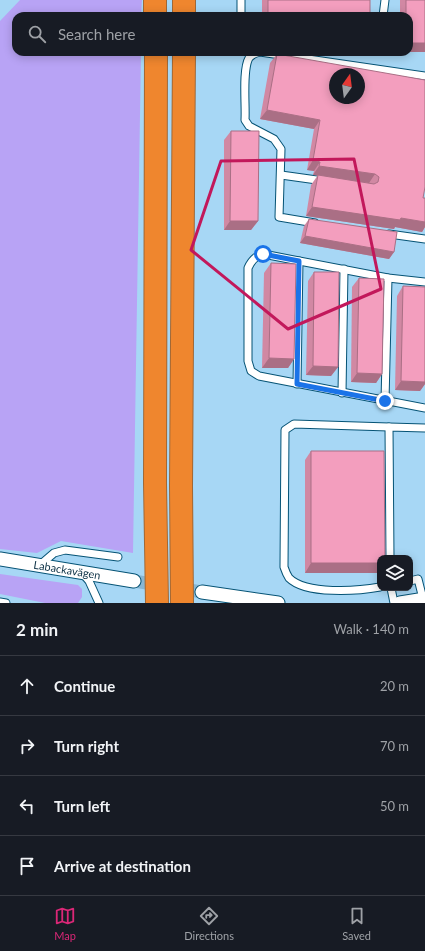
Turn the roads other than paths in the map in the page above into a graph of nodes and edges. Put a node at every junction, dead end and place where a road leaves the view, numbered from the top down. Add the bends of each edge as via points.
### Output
1 (155, 0) edge
2 (184, 0) edge
3 (241, 0) edge
4 (385, 0) edge
5 (156, 12) edge
6 (184, 12) edge
7 (241, 12) edge
8 (384, 12) edge
9 (156, 56) edge
10 (184, 56) edge
11 (251, 56) edge
12 (288, 56) edge
13 (425, 76) edge
14 (280, 175) junction
15 (332, 182) edge
16 (326, 224) edge
17 (380, 233) edge
18 (425, 240) edge
19 (299, 261) junction
20 (344, 269) junction
21 (388, 278) junction
22 (425, 282) edge
23 (297, 384) junction
24 (342, 393) junction
25 (385, 401) junction
26 (425, 408) edge
27 (388, 427) junction
28 (425, 428) edge
29 (390, 555) edge
30 (118, 557) dead end
31 (0, 559) edge
32 (40, 565) junction
33 (80, 572) junction
34 (413, 580) edge
35 (134, 581) tunnel mouth
36 (377, 587) edge
37 (392, 591) edge
38 (202, 592) tunnel mouth
39 (424, 599) edge
40 (0, 602) edge
41 (6, 603) edge
42 (99, 603) edge
43 (157, 603) edge
44 (182, 603) edge
45 (278, 603) edge
46 (394, 603) edge
47 (400, 603) edge

1 - 5 highway
2 - 6 highway
3 - 7 lane
4 - 8 lane
9 - 43 highway
10 - 44 highway
11 - 14 lane via 246,71 245,120 249,126 274,139 281,149
12 - 13 lane
14 - 15 lane
14 - 16 lane via 279,217
17 - 18 lane
19 - 20 lane
19 - 23 lane
19 - 23 lane via 263,254 251,261 248,268 248,360 251,371 259,376
20 - 21 lane
20 - 24 lane
21 - 22 lane
21 - 25 lane
23 - 24 lane
24 - 25 lane
25 - 26 lane
27 - 28 lane
27 - 29 lane
27 - 36 lane via 294,424 285,430 284,567 288,577 296,583 333,590 355,591
30 - 32 lane via 65,550 54,553
31 - 32 street, Labackavägen
32 - 33 street, Labackavägen
33 - 35 street, Labackavägen
33 - 42 lane via 89,581
34 - 39 lane via 418,579
37 - 46 lane
38 - 45 street
39 - 47 street
40 - 41 lane

